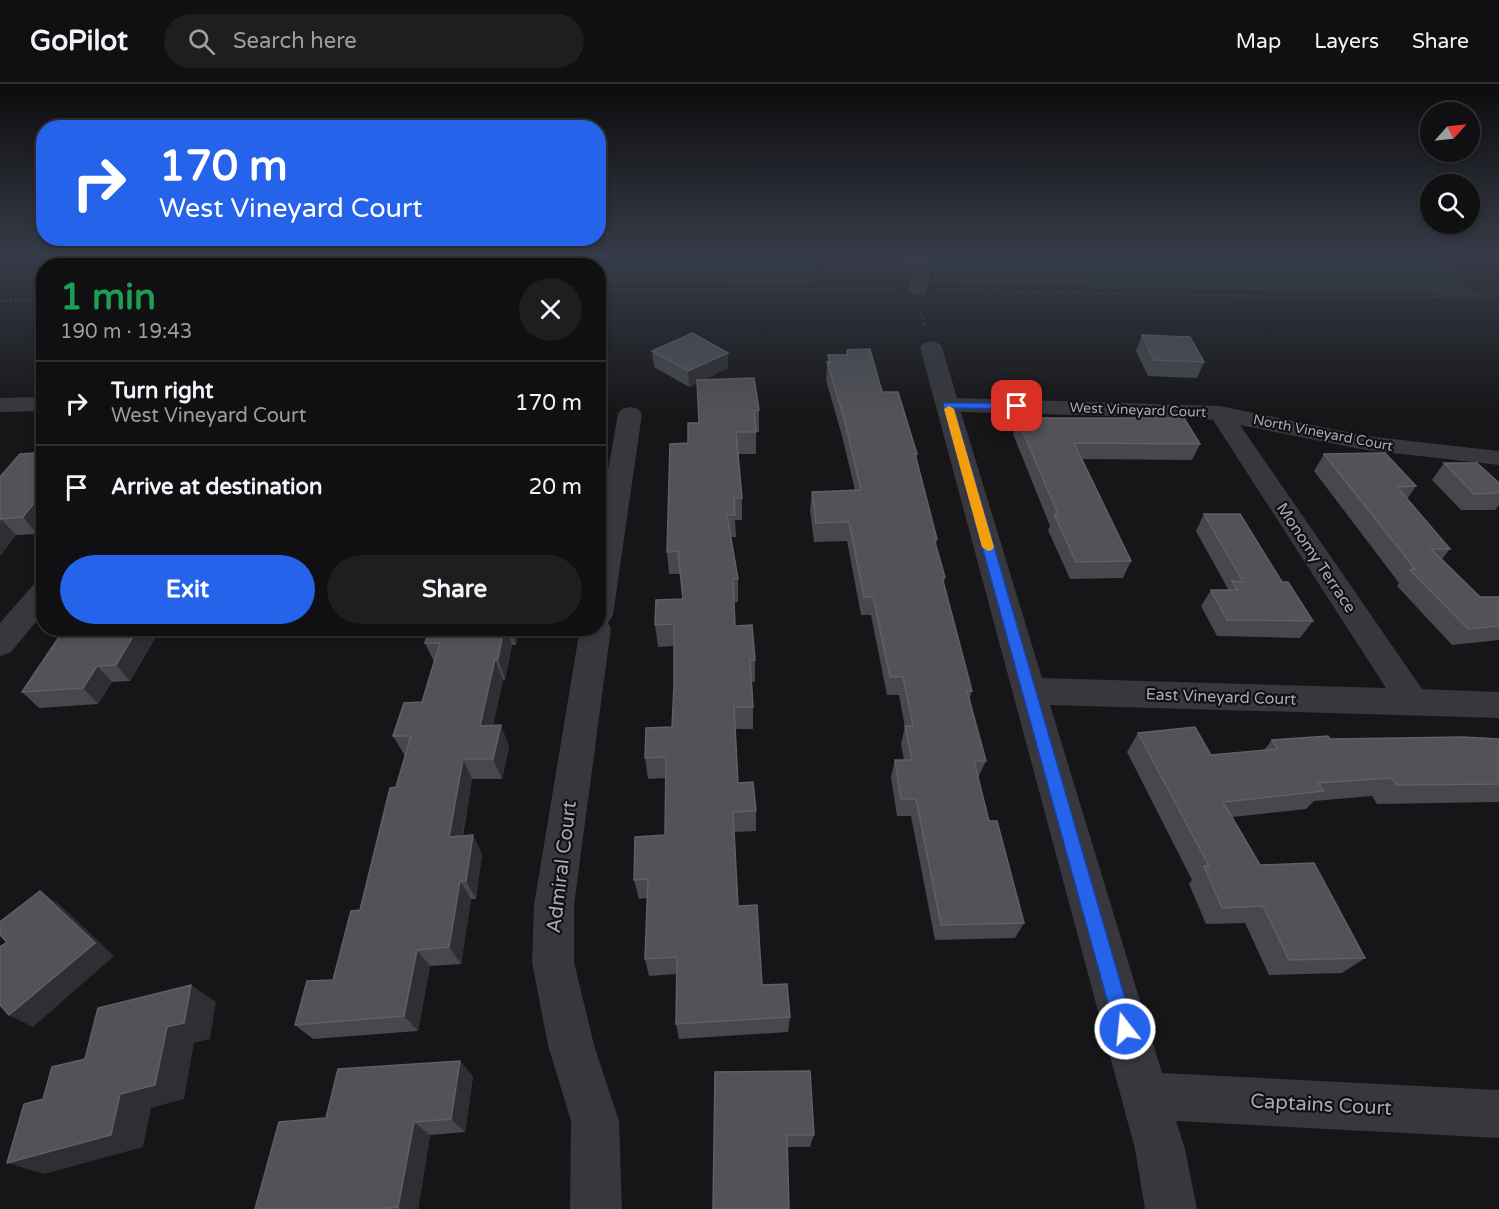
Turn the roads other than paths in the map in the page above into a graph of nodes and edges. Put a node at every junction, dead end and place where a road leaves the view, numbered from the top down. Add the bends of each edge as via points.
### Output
1 (931, 347) road end
2 (36, 404) edge
3 (0, 405) edge
4 (948, 405) junction
5 (630, 414) dead end
6 (1220, 414) junction
7 (1499, 458) edge
8 (606, 565) edge
9 (36, 601) edge
10 (595, 636) edge
11 (0, 644) edge
12 (1029, 691) junction
13 (1413, 703) junction
14 (1499, 705) edge
15 (1144, 1096) junction
16 (1499, 1114) edge
17 (596, 1209) edge
18 (1171, 1209) edge

1 - 4 street
2 - 3 street
4 - 6 street, West Vineyard Court via 1155,408
4 - 12 street
5 - 8 street
6 - 7 street, North Vineyard Court via 1366,443
6 - 13 street, Monomy Terrace
9 - 11 street
10 - 17 street, Admiral Court via 554,905 553,962 571,1045 595,1121
12 - 13 street, East Vineyard Court
12 - 15 street
13 - 14 street
15 - 16 street, Captains Court
15 - 18 street via 1160,1149

